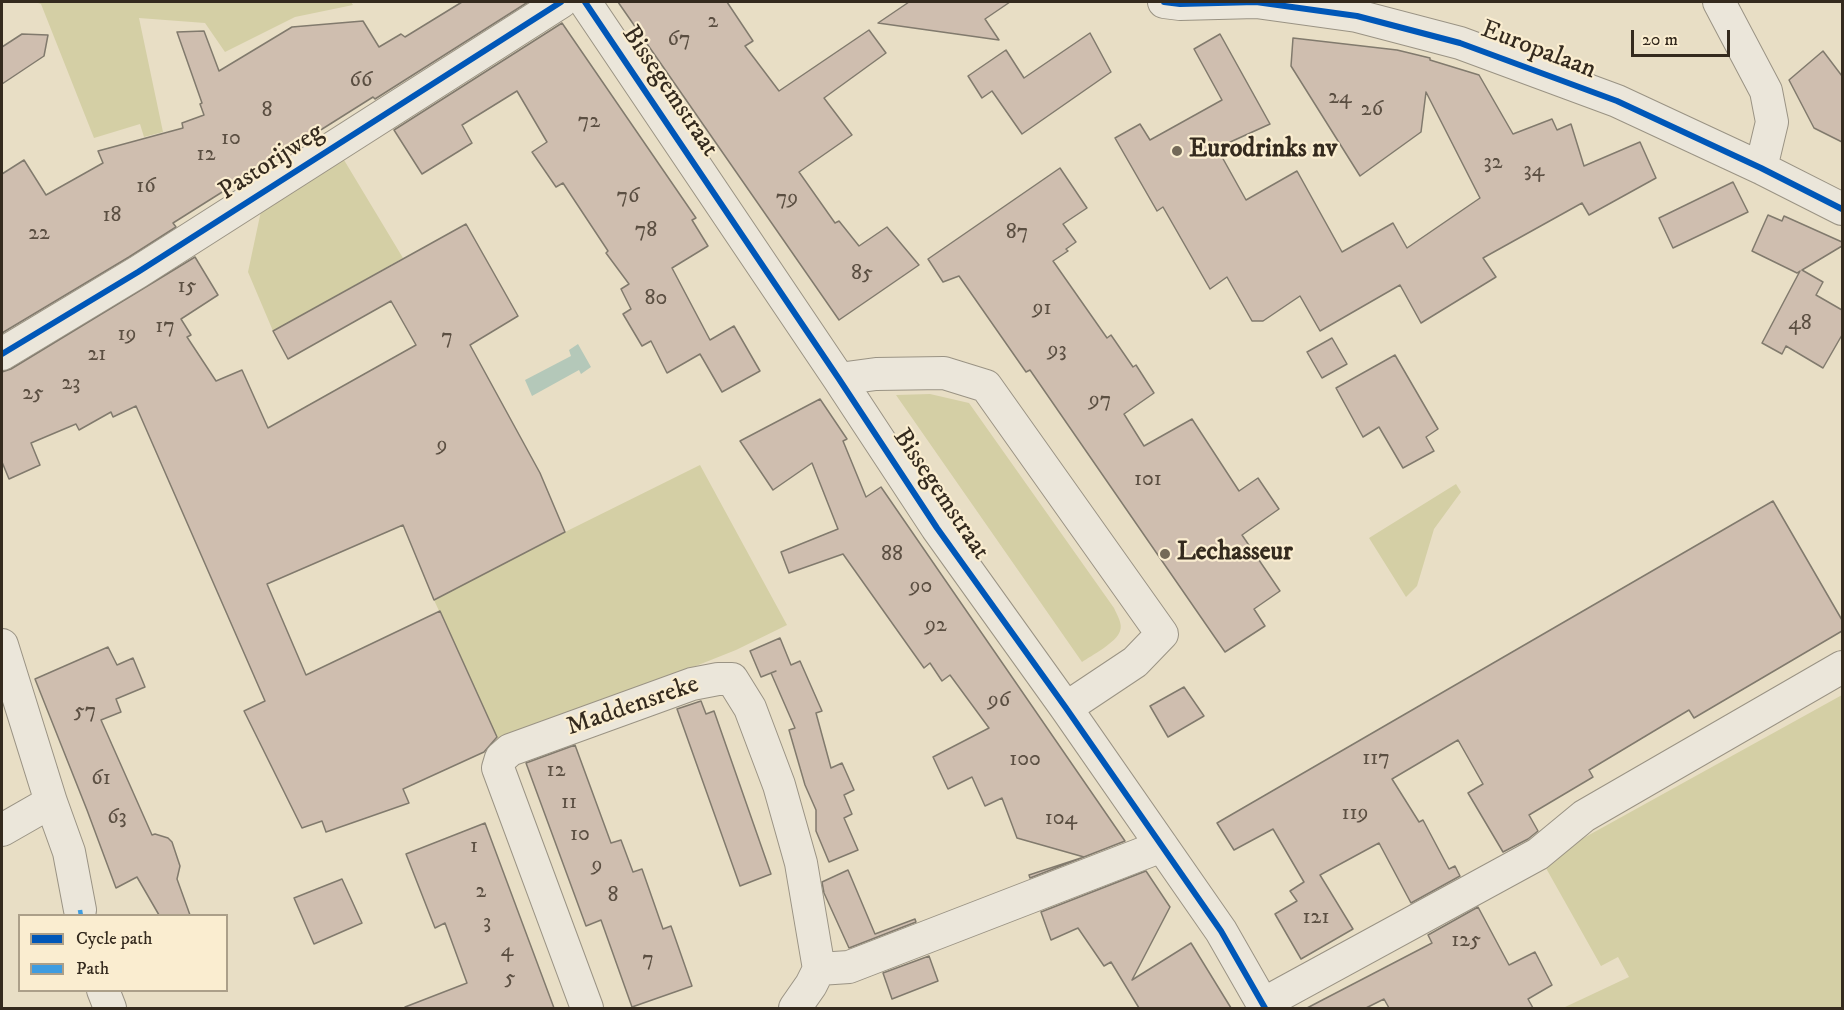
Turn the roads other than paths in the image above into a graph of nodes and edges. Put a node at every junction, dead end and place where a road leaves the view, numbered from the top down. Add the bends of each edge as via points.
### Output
1 (561, 2) edge
2 (585, 2) edge
3 (1164, 2) edge
4 (1719, 2) edge
5 (1761, 168) junction
6 (1842, 209) edge
7 (2, 354) edge
8 (839, 379) junction
9 (2, 645) edge
10 (1842, 667) edge
11 (1066, 708) junction
12 (51, 802) junction
13 (2, 830) edge
14 (1162, 846) junction
15 (80, 910) dead end
16 (819, 969) junction
17 (104, 992) edge
18 (1264, 1006) edge
19 (110, 1008) edge
20 (587, 1008) edge
21 (795, 1008) edge

1 - 7 street, Pastorijweg via 138,272
2 - 8 street, Bissegemstraat
3 - 5 street, Europalaan via 1278,5 1357,16 1460,43 1617,101
4 - 5 street via 1766,91 1772,122
5 - 6 street, Europalaan
8 - 11 street, Bissegemstraat via 937,528
8 - 11 street via 944,373 986,386 1162,634 1134,662
9 - 12 street
10 - 18 street via 1584,816 1538,854
11 - 14 street, Bissegemstraat
12 - 13 street
12 - 15 street via 69,852
14 - 16 street via 849,967
14 - 18 street, Bissegemstraat via 1221,932
16 - 20 street, Maddensreke via 801,863 779,785 750,708 732,679 718,679 692,684 510,750 501,758 498,768
16 - 21 street
17 - 19 street

